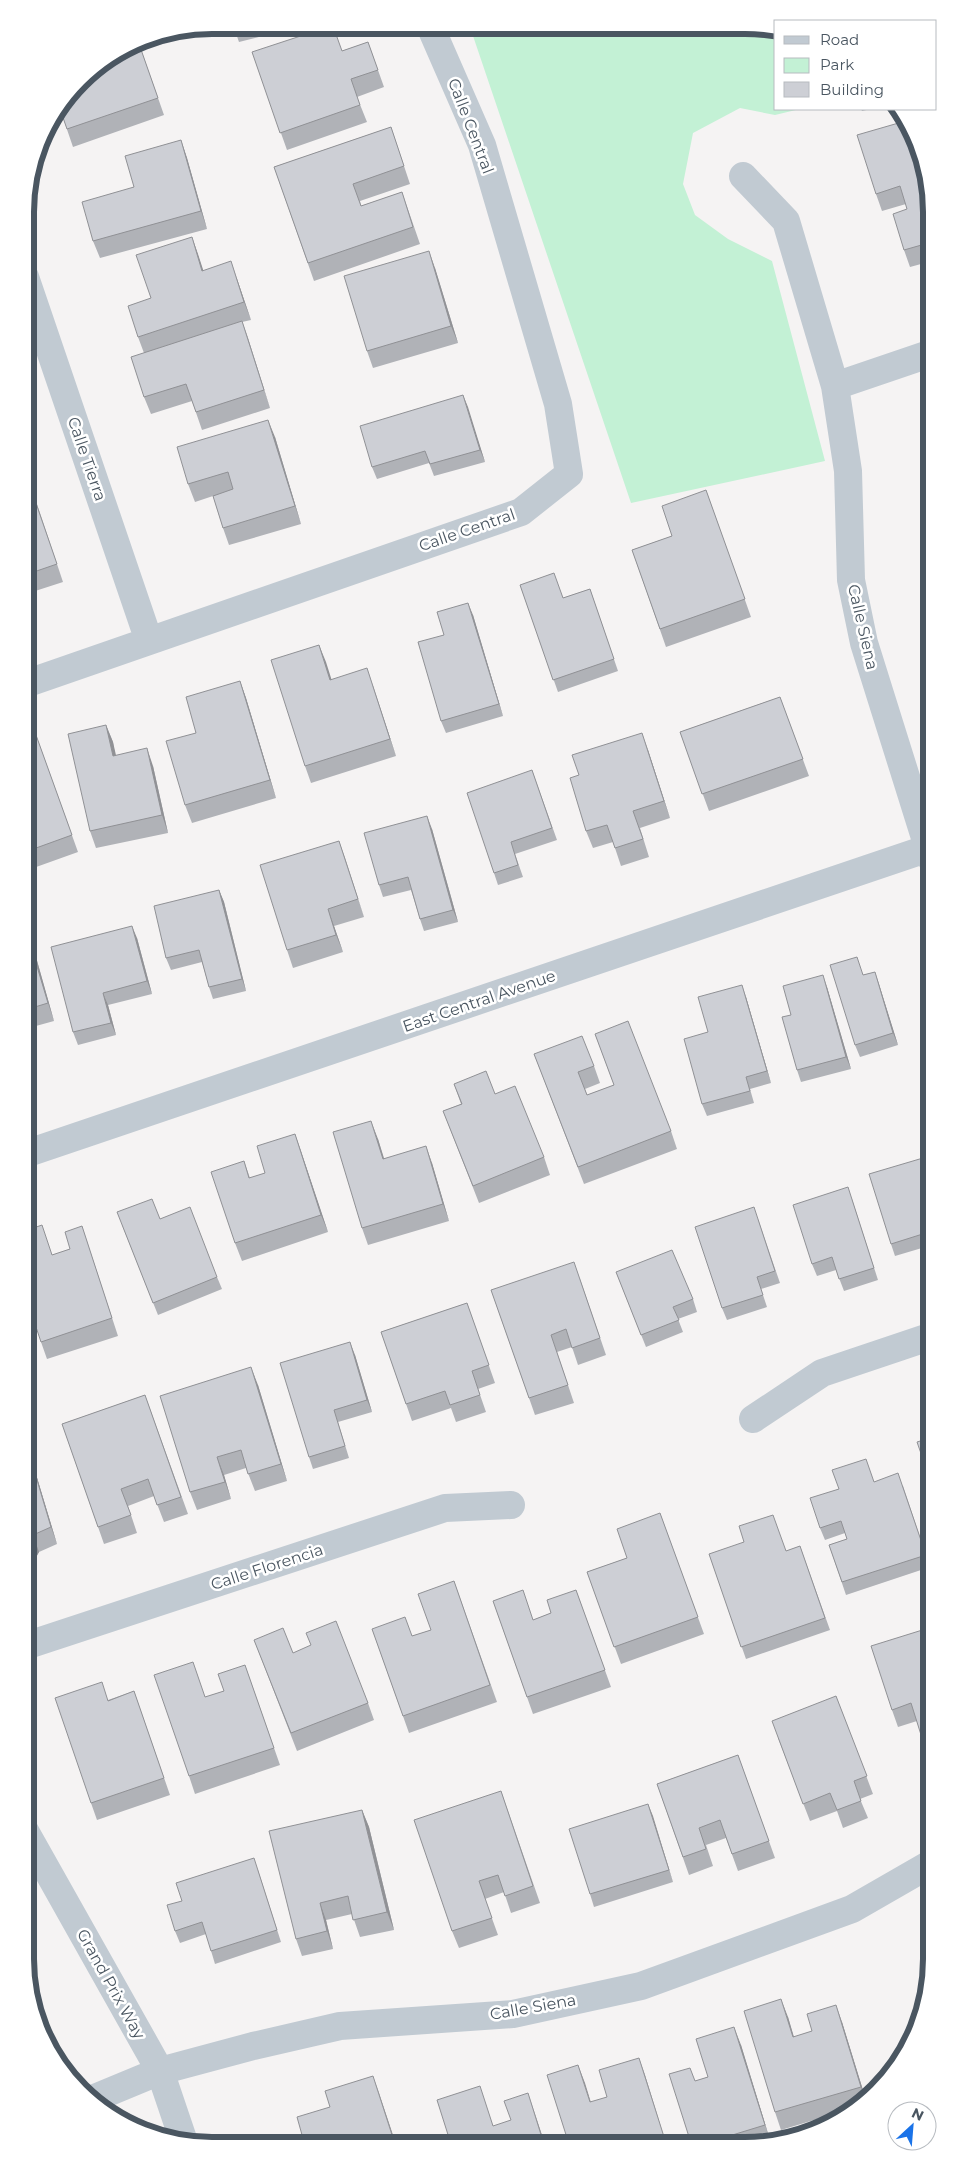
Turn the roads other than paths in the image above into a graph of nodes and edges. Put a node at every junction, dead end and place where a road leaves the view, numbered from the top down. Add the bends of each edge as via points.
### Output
1 (433, 34) edge
2 (743, 176) dead end
3 (34, 303) edge
4 (923, 356) edge
5 (835, 386) junction
6 (149, 641) junction
7 (34, 681) edge
8 (923, 827) edge
9 (923, 855) edge
10 (34, 1151) edge
11 (923, 1339) edge
12 (753, 1419) dead end
13 (511, 1504) dead end
14 (34, 1643) edge
15 (34, 1847) edge
16 (923, 1868) edge
17 (160, 2071) junction
18 (98, 2096) edge
19 (182, 2135) edge

1 - 6 street, Calle Central via 482,145 558,404 569,474 521,512
2 - 5 street, Calle Siena via 786,222
3 - 6 street, Calle Tierra
4 - 5 street
5 - 8 street, Calle Siena via 848,471 854,598 864,643
6 - 7 street, Calle Central
9 - 10 street, East Central Avenue
11 - 12 street via 822,1372
13 - 14 street, Calle Florencia via 444,1508
15 - 17 street, Grand Prix Way
16 - 17 street, Calle Siena via 852,1909 641,1986 513,2014 340,2026
17 - 18 street, Calle Siena
17 - 19 street, Grand Prix Way

